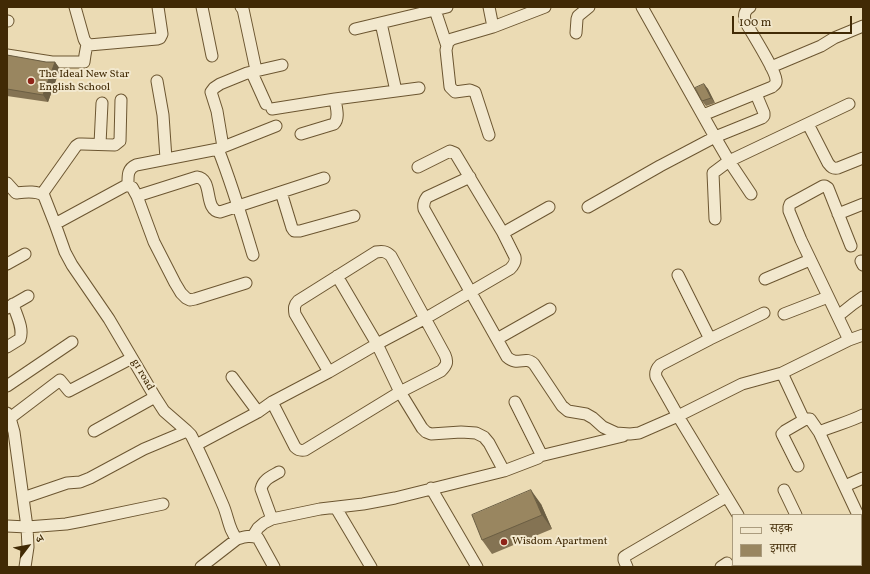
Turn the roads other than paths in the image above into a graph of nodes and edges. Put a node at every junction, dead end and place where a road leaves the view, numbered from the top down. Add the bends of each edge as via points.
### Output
1 (74, 7) edge
2 (158, 7) edge
3 (202, 7) edge
4 (240, 7) edge
5 (447, 7) edge
6 (489, 7) edge
7 (545, 7) edge
8 (589, 7) edge
9 (642, 7) edge
10 (750, 7) edge
11 (435, 10) junction
12 (412, 11) edge
13 (381, 23) junction
14 (863, 26) edge
15 (493, 27) junction
16 (355, 29) dead end
17 (576, 33) dead end
18 (87, 44) junction
19 (447, 46) junction
20 (7, 54) edge
21 (212, 56) dead end
22 (282, 65) dead end
23 (771, 67) junction
24 (248, 73) junction
25 (157, 82) dead end
26 (419, 88) dead end
27 (396, 91) junction
28 (756, 94) junction
29 (335, 99) junction
30 (122, 100) dead end
31 (102, 103) dead end
32 (849, 104) dead end
33 (703, 115) junction
34 (808, 124) junction
35 (276, 126) dead end
36 (300, 134) dead end
37 (489, 135) dead end
38 (715, 137) junction
39 (100, 144) junction
40 (220, 148) junction
41 (863, 158) edge
42 (166, 159) junction
43 (729, 161) junction
44 (418, 167) dead end
45 (470, 177) junction
46 (324, 178) dead end
47 (7, 183) edge
48 (128, 186) junction
49 (16, 192) junction
50 (281, 192) junction
51 (42, 194) junction
52 (751, 194) dead end
53 (137, 196) junction
54 (7, 199) edge
55 (863, 204) edge
56 (239, 206) junction
57 (549, 207) dead end
58 (588, 207) dead end
59 (838, 214) junction
60 (354, 216) dead end
61 (715, 219) dead end
62 (55, 224) junction
63 (503, 233) junction
64 (851, 246) dead end
65 (25, 254) dead end
66 (253, 254) dead end
67 (810, 260) junction
68 (7, 264) edge
69 (678, 275) dead end
70 (337, 276) junction
71 (765, 279) dead end
72 (246, 283) dead end
73 (470, 292) junction
74 (28, 296) dead end
75 (828, 297) junction
76 (863, 298) edge
77 (10, 306) edge
78 (550, 308) dead end
79 (764, 313) dead end
80 (784, 314) dead end
81 (838, 316) junction
82 (426, 318) junction
83 (863, 335) edge
84 (497, 339) junction
85 (710, 339) junction
86 (849, 340) junction
87 (72, 342) dead end
88 (377, 344) junction
89 (7, 347) edge
90 (132, 358) junction
91 (329, 372) junction
92 (782, 373) junction
93 (232, 377) dead end
94 (7, 386) edge
95 (400, 392) junction
96 (155, 397) junction
97 (272, 402) junction
98 (515, 402) dead end
99 (258, 412) junction
100 (863, 415) edge
101 (9, 416) edge
102 (678, 416) junction
103 (804, 420) junction
104 (187, 430) junction
105 (94, 431) dead end
106 (818, 432) junction
107 (630, 434) junction
108 (16, 442) junction
109 (196, 445) junction
110 (7, 450) edge
111 (540, 456) junction
112 (798, 466) dead end
113 (504, 471) junction
114 (279, 472) dead end
115 (863, 478) edge
116 (845, 486) junction
117 (430, 488) junction
118 (784, 490) dead end
119 (23, 498) junction
120 (726, 498) junction
121 (163, 504) dead end
122 (336, 508) junction
123 (737, 514) edge
124 (796, 514) edge
125 (858, 514) edge
126 (272, 519) junction
127 (7, 526) edge
128 (27, 527) junction
129 (253, 536) junction
130 (237, 539) junction
131 (25, 567) edge
132 (201, 567) edge
133 (274, 567) edge
134 (371, 567) edge
135 (476, 567) edge
136 (627, 567) edge

1 - 18 street
2 - 18 street via 162,34 160,38
3 - 21 street
4 - 24 street via 243,9
5 - 11 street
6 - 15 street
7 - 15 street
8 - 17 street via 578,16
9 - 33 street
10 - 23 street via 744,15 745,21
11 - 12 street
11 - 19 street
12 - 13 street
13 - 16 street
13 - 27 street
14 - 23 street
15 - 19 street via 452,39
18 - 20 street via 84,62 52,62
19 - 37 street via 450,87 455,92 476,92
22 - 24 street
23 - 28 street via 777,82 772,88
24 - 29 street via 252,73 269,106
24 - 40 street via 220,84 211,92 217,111
25 - 42 street
26 - 27 street
27 - 29 street
28 - 33 street
28 - 38 street via 764,116
29 - 36 street via 337,122
30 - 39 street via 120,141 116,145
31 - 39 street
32 - 34 street
33 - 38 street
34 - 41 street via 832,168
34 - 43 street
35 - 40 street
38 - 43 street
38 - 58 street
39 - 51 street via 76,146
40 - 42 street
40 - 56 street
42 - 48 street via 136,165 129,169
43 - 52 street
43 - 61 street via 713,173
44 - 45 street via 453,151
45 - 63 street
45 - 73 street via 427,198 423,204
46 - 50 street
47 - 49 street
48 - 53 street via 132,187
48 - 62 street
49 - 51 street
49 - 54 street
50 - 56 street
50 - 60 street via 294,231
51 - 62 street, g1 road
53 - 56 street via 197,177 204,181 211,205 216,211
53 - 72 street via 154,242 175,283 186,298 195,299
55 - 59 street
56 - 66 street
57 - 63 street
59 - 64 street
59 - 67 street via 825,186 790,204 789,211
62 - 90 street, g1 road via 64,252
63 - 73 street via 516,257 514,265
65 - 68 street
67 - 71 street
67 - 75 street
69 - 85 street
70 - 82 street via 376,252 387,252
70 - 88 street
70 - 91 street via 298,301 294,308 295,314
73 - 82 street
73 - 84 street
74 - 77 street
75 - 80 street
75 - 81 street
76 - 81 street
77 - 89 street via 21,335 20,339
78 - 84 street
79 - 85 street
81 - 86 street
82 - 88 street
82 - 95 street via 445,355 446,366
83 - 86 street
84 - 107 street via 511,360 528,360 534,364 568,411 586,414 616,433
85 - 102 street via 656,369 656,377
86 - 92 street
87 - 94 street
88 - 91 street
88 - 95 street
90 - 96 street, g1 road
90 - 101 street via 69,391 60,380
91 - 97 street
92 - 102 street via 742,384
92 - 103 street
93 - 99 street
95 - 97 street via 301,451 295,447
95 - 113 street via 426,432 476,432 489,442
96 - 104 street, g1 road via 164,411
96 - 105 street
97 - 99 street
98 - 111 street
99 - 109 street
100 - 106 street
101 - 108 street
102 - 107 street via 639,433
102 - 120 street
103 - 106 street via 810,419
103 - 112 street via 782,434
104 - 109 street, g1 road
104 - 119 street via 144,449 90,478
106 - 116 street
107 - 111 street
108 - 110 street
108 - 119 street
109 - 130 street, g1 road via 233,535
111 - 113 street
113 - 117 street
114 - 126 street via 265,480 261,489
115 - 116 street
116 - 125 street
117 - 122 street via 394,498
117 - 135 street
118 - 124 street
119 - 128 street
120 - 123 street
120 - 136 street via 624,557
121 - 128 street via 82,522
122 - 126 street
122 - 134 street
126 - 129 street via 258,528
127 - 128 street
128 - 131 street
129 - 130 street
129 - 133 street via 258,538
130 - 132 street

